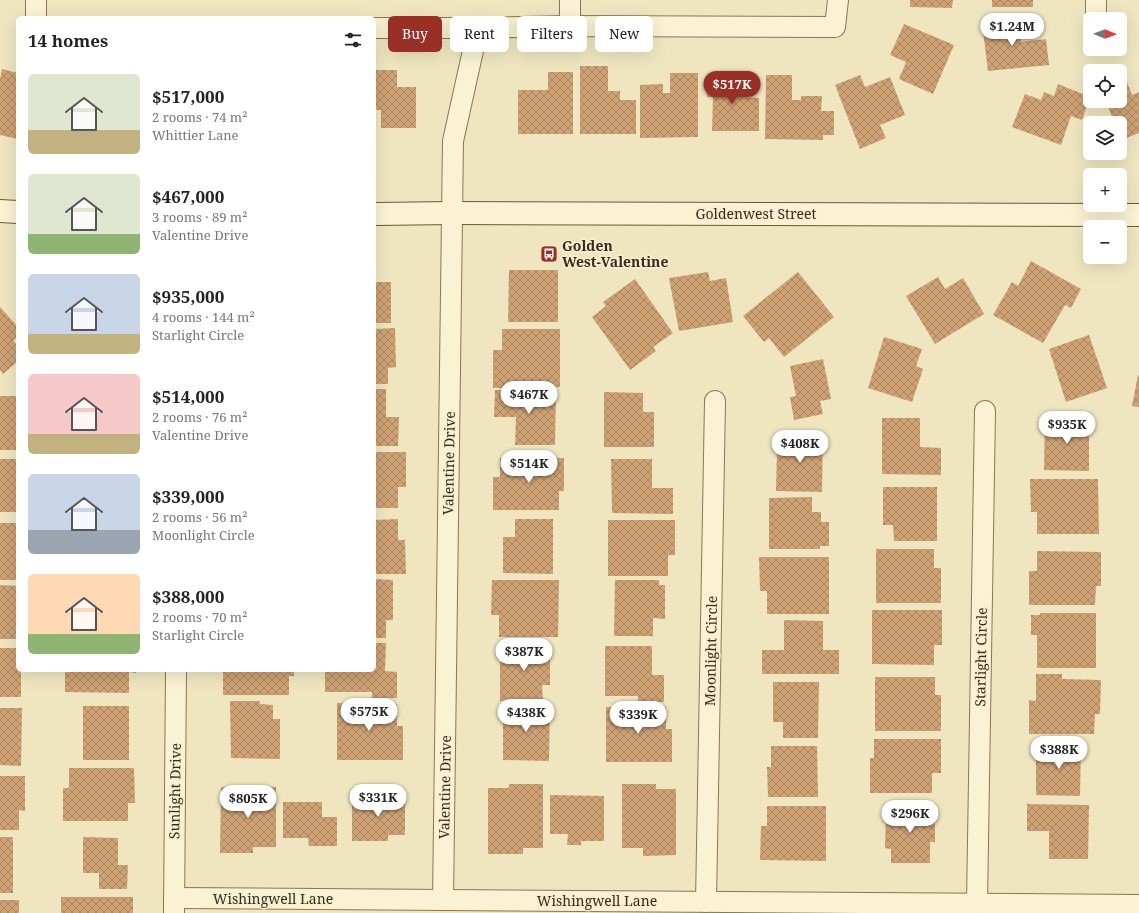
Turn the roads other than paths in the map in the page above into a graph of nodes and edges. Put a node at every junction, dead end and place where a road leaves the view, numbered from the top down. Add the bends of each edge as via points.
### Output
1 (36, 0) edge
2 (570, 0) edge
3 (838, 0) edge
4 (1096, 0) edge
5 (1096, 12) edge
6 (36, 16) edge
7 (570, 16) edge
8 (587, 26) edge
9 (376, 28) edge
10 (450, 28) edge
11 (473, 52) edge
12 (0, 211) edge
13 (16, 212) edge
14 (452, 213) junction
15 (376, 214) edge
16 (1139, 215) edge
17 (716, 401) dead end
18 (985, 411) dead end
19 (176, 672) edge
20 (443, 900) junction
21 (706, 902) junction
22 (978, 904) junction
23 (174, 905) edge
24 (1139, 905) edge

1 - 6 street
2 - 7 street
3 - 8 street via 835,27
4 - 5 street
9 - 10 street
11 - 14 street, Valentine Drive via 453,142
12 - 13 main road
14 - 15 main road, Goldenwest Street
14 - 16 main road, Goldenwest Street
14 - 20 street, Valentine Drive
17 - 21 street, Moonlight Circle
18 - 22 street, Starlight Circle
19 - 23 street, Sunlight Drive
20 - 21 street, Wishingwell Lane
20 - 23 street, Wishingwell Lane
21 - 22 street, Wishingwell Lane
22 - 24 street, Wishingwell Lane

